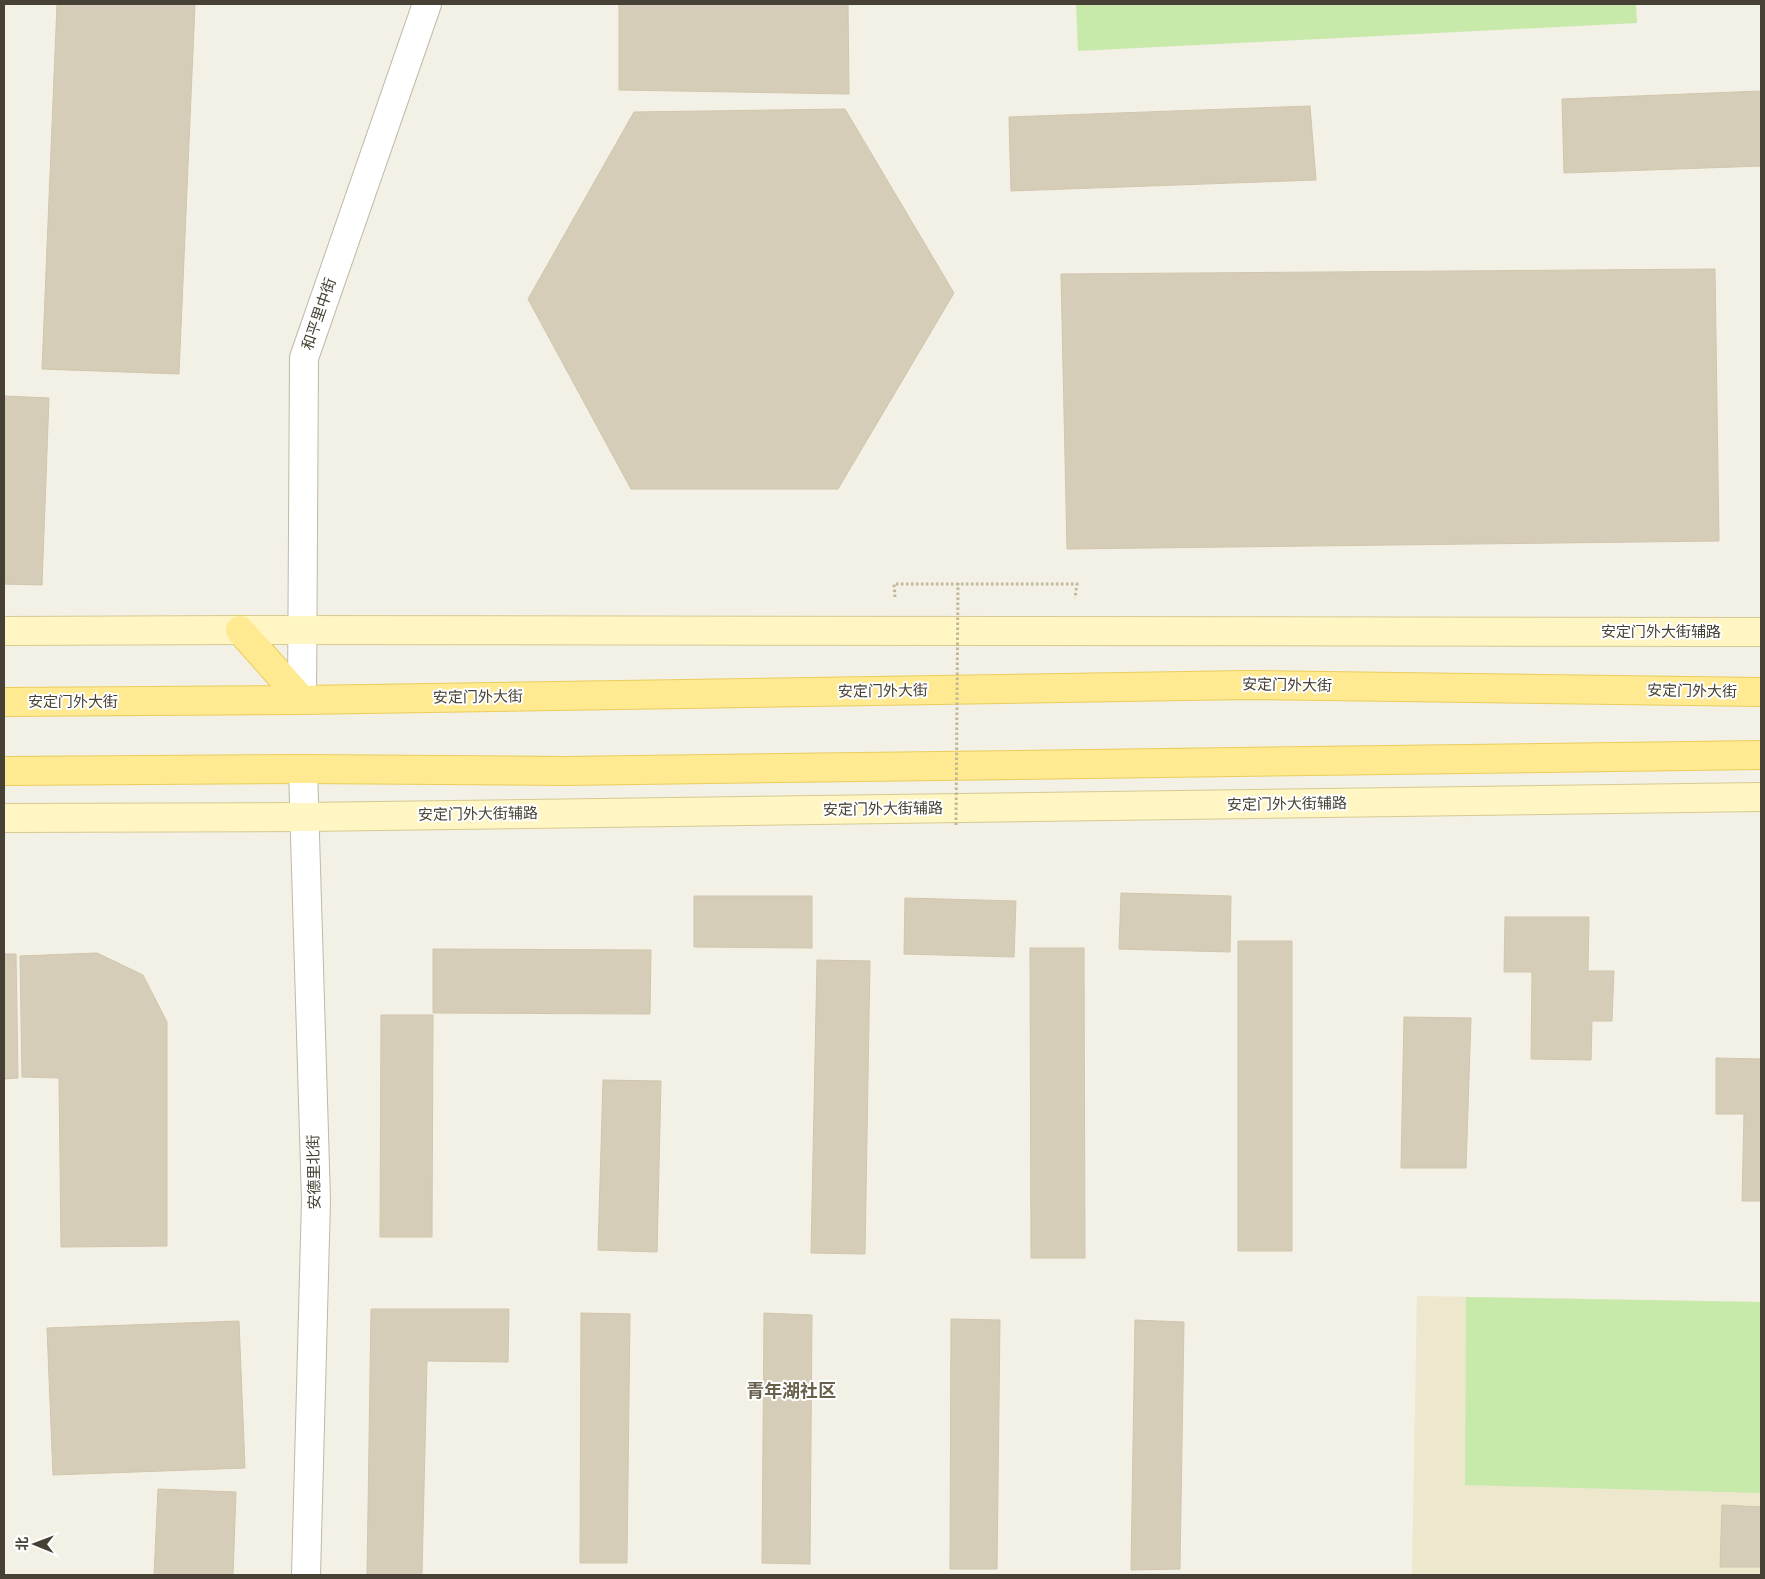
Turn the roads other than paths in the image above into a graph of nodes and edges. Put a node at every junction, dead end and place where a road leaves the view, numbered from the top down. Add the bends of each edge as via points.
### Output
1 (427, 4) edge
2 (240, 630) junction
3 (302, 630) junction
4 (4, 631) edge
5 (1761, 632) edge
6 (1761, 692) edge
7 (302, 700) junction
8 (4, 702) edge
9 (1761, 755) edge
10 (303, 770) junction
11 (4, 771) edge
12 (1761, 797) edge
13 (304, 817) junction
14 (4, 818) edge
15 (306, 1575) edge

1 - 3 street, 和平里中街 via 304,358
2 - 3 street, 安定门外大街辅路
2 - 4 street, 安定门外大街辅路
2 - 7 main road
3 - 5 street, 安定门外大街辅路
3 - 7 street, 和平里中街
6 - 7 main road, 安定门外大街 via 1247,685
7 - 8 main road, 安定门外大街
9 - 10 main road via 565,771
10 - 11 main road
10 - 13 street, 安德里北街
12 - 13 street, 安定门外大街辅路
13 - 14 street, 安定门外大街辅路
13 - 15 street, 安德里北街 via 316,1200

